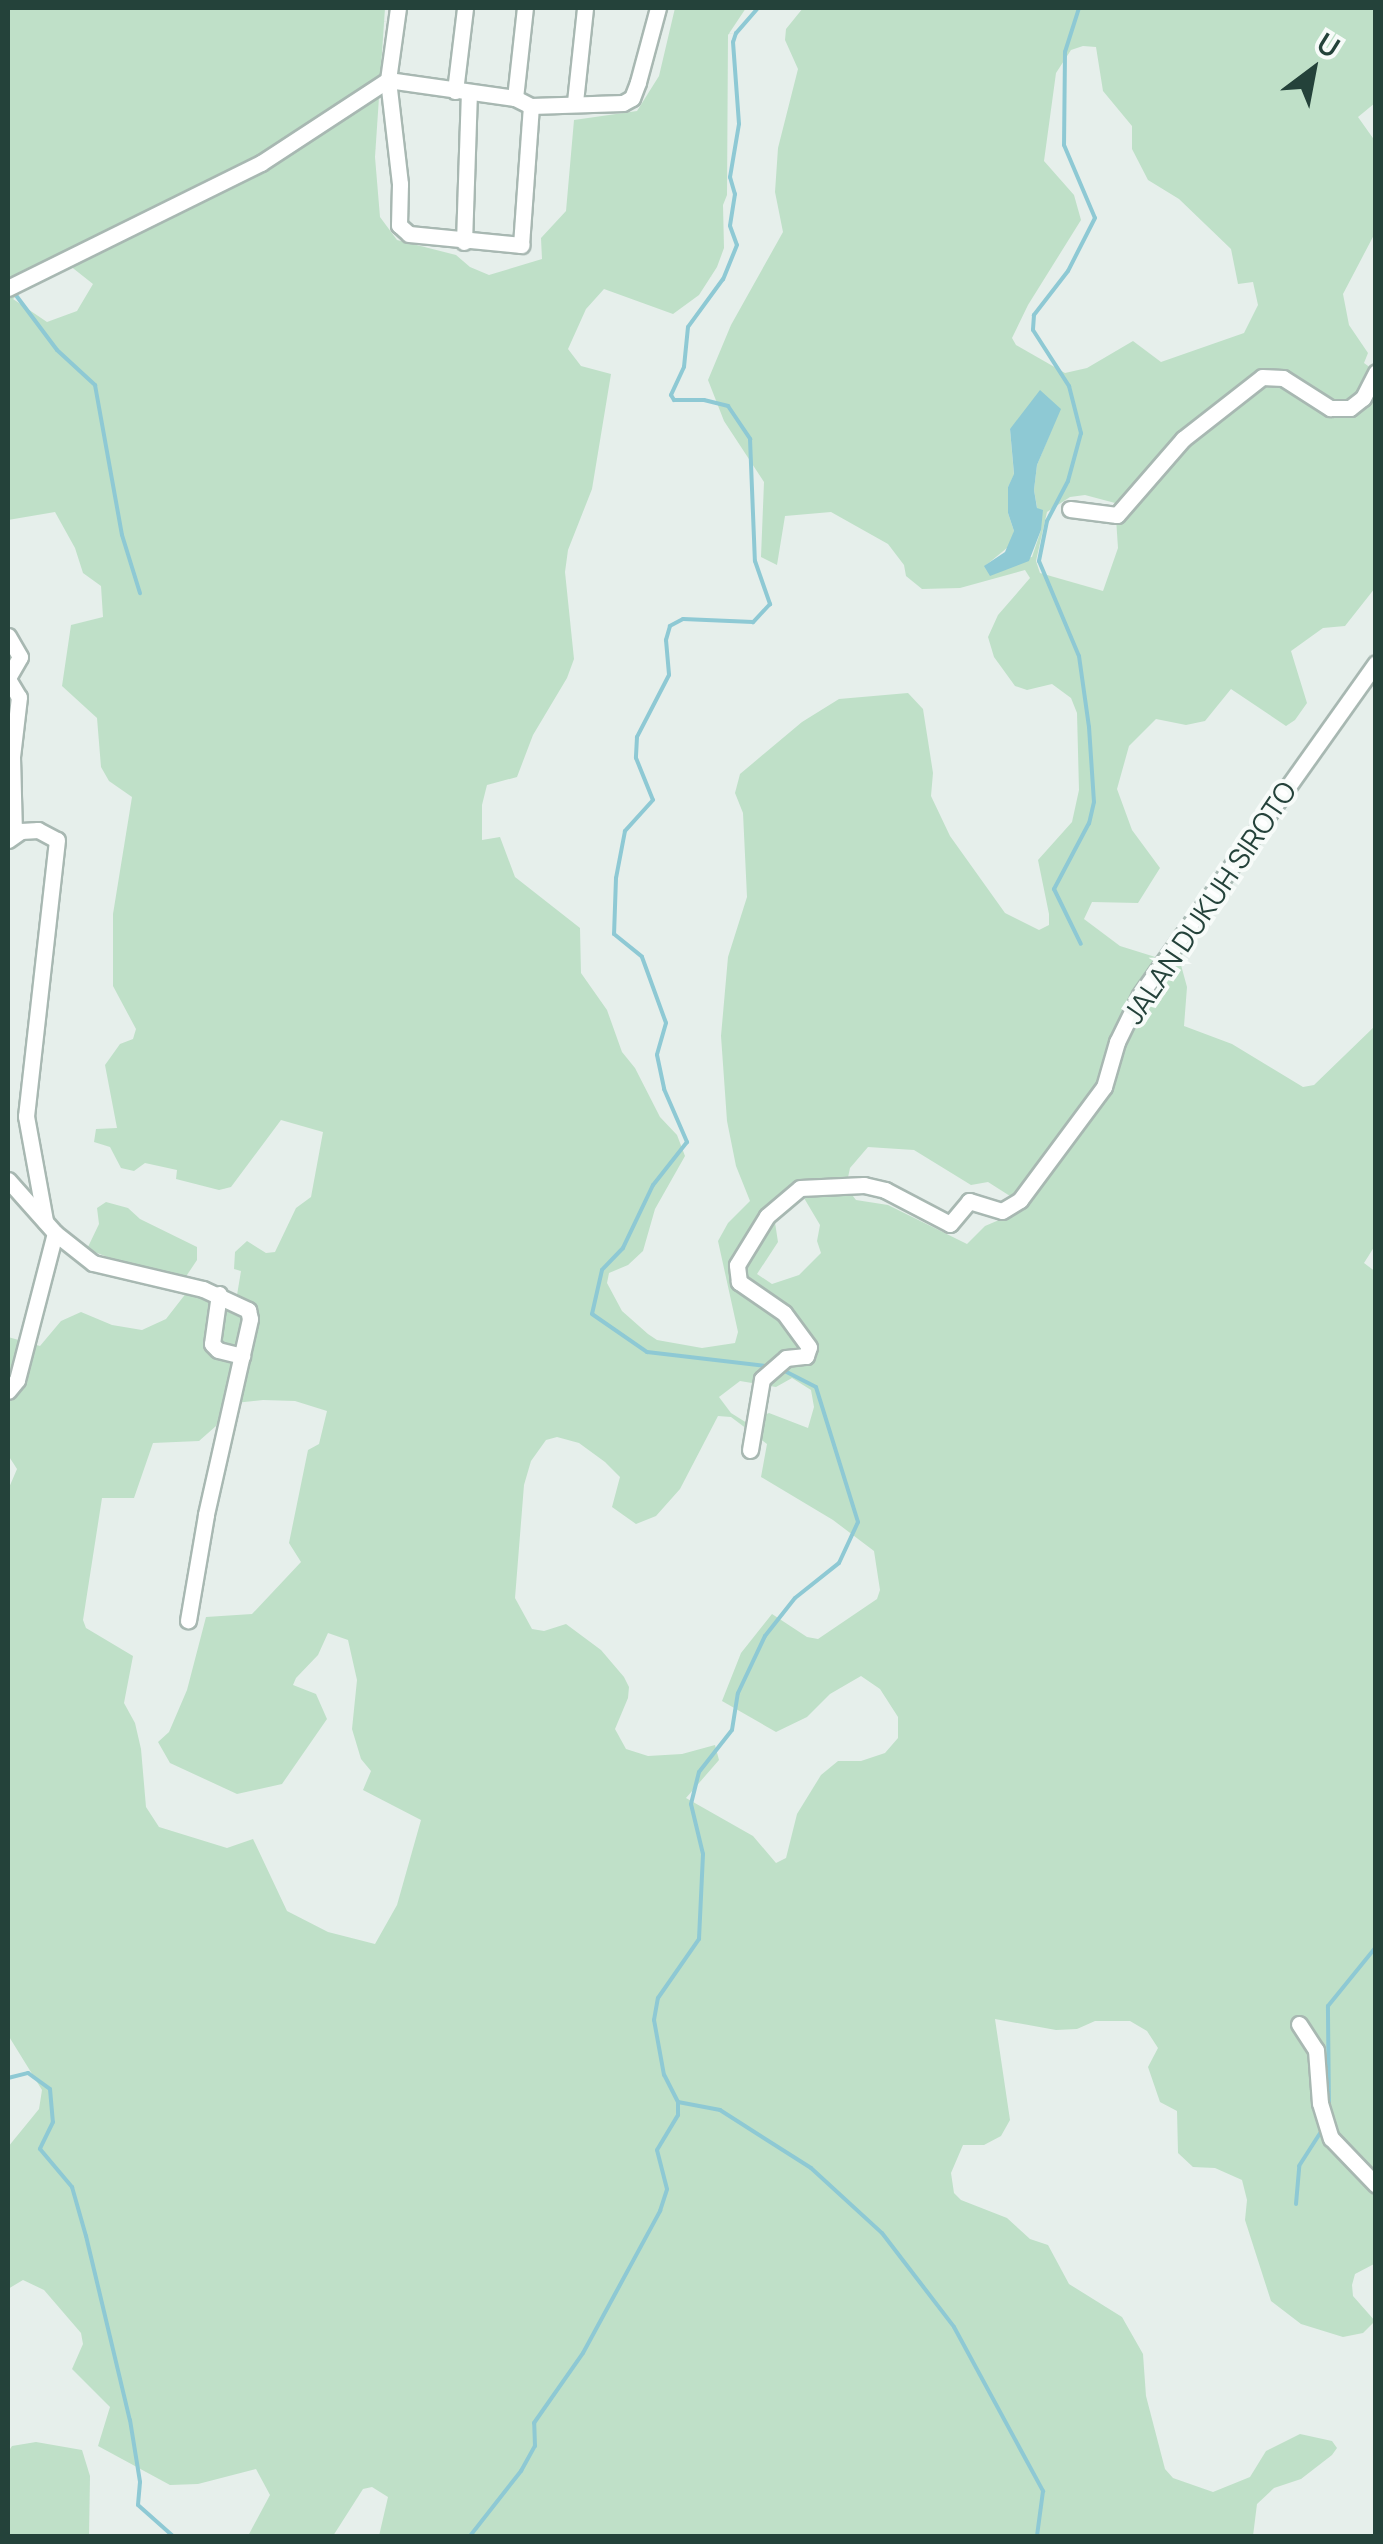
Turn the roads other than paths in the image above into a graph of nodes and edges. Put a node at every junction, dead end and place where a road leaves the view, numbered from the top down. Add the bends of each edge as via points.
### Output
1 (398, 8) edge
2 (465, 8) edge
3 (525, 8) edge
4 (585, 8) edge
5 (658, 8) edge
6 (388, 80) junction
7 (462, 93) junction
8 (515, 98) junction
9 (575, 102) junction
10 (531, 106) junction
11 (464, 242) junction
12 (8, 288) edge
13 (1376, 372) edge
14 (1070, 509) dead end
15 (8, 636) edge
16 (1376, 663) edge
17 (8, 679) edge
18 (11, 768) edge
19 (11, 838) edge
20 (8, 1180) edge
21 (50, 1227) junction
22 (219, 1294) junction
23 (242, 1356) junction
24 (8, 1391) edge
25 (750, 1450) dead end
26 (188, 1620) dead end
27 (1299, 2024) dead end
28 (1376, 2185) edge

1 - 6 street
2 - 7 street
3 - 8 street
4 - 9 street
5 - 9 street via 632,98 623,104
6 - 7 street
6 - 11 street via 399,225 408,234
6 - 12 street via 261,163
7 - 8 street
7 - 11 street
8 - 10 street
9 - 10 street
10 - 11 street via 521,245
13 - 14 street via 1350,408 1330,408 1283,378 1262,377 1183,439 1117,515
15 - 17 street via 20,656
16 - 25 street, JALAN DUKUH SIROTO via 1140,995 1104,1087 1020,1200 1002,1211 969,1202 950,1224 885,1190 800,1188 767,1216 737,1265 738,1277 784,1312 809,1347 801,1359 786,1358 762,1379
17 - 18 street via 19,697
18 - 19 street
19 - 21 street via 38,830 57,840 26,1116
20 - 21 street
21 - 22 street via 93,1263
21 - 24 street via 17,1380
22 - 23 street via 248,1310
22 - 23 street via 212,1344
23 - 26 street
27 - 28 street via 1316,2050 1331,2138

